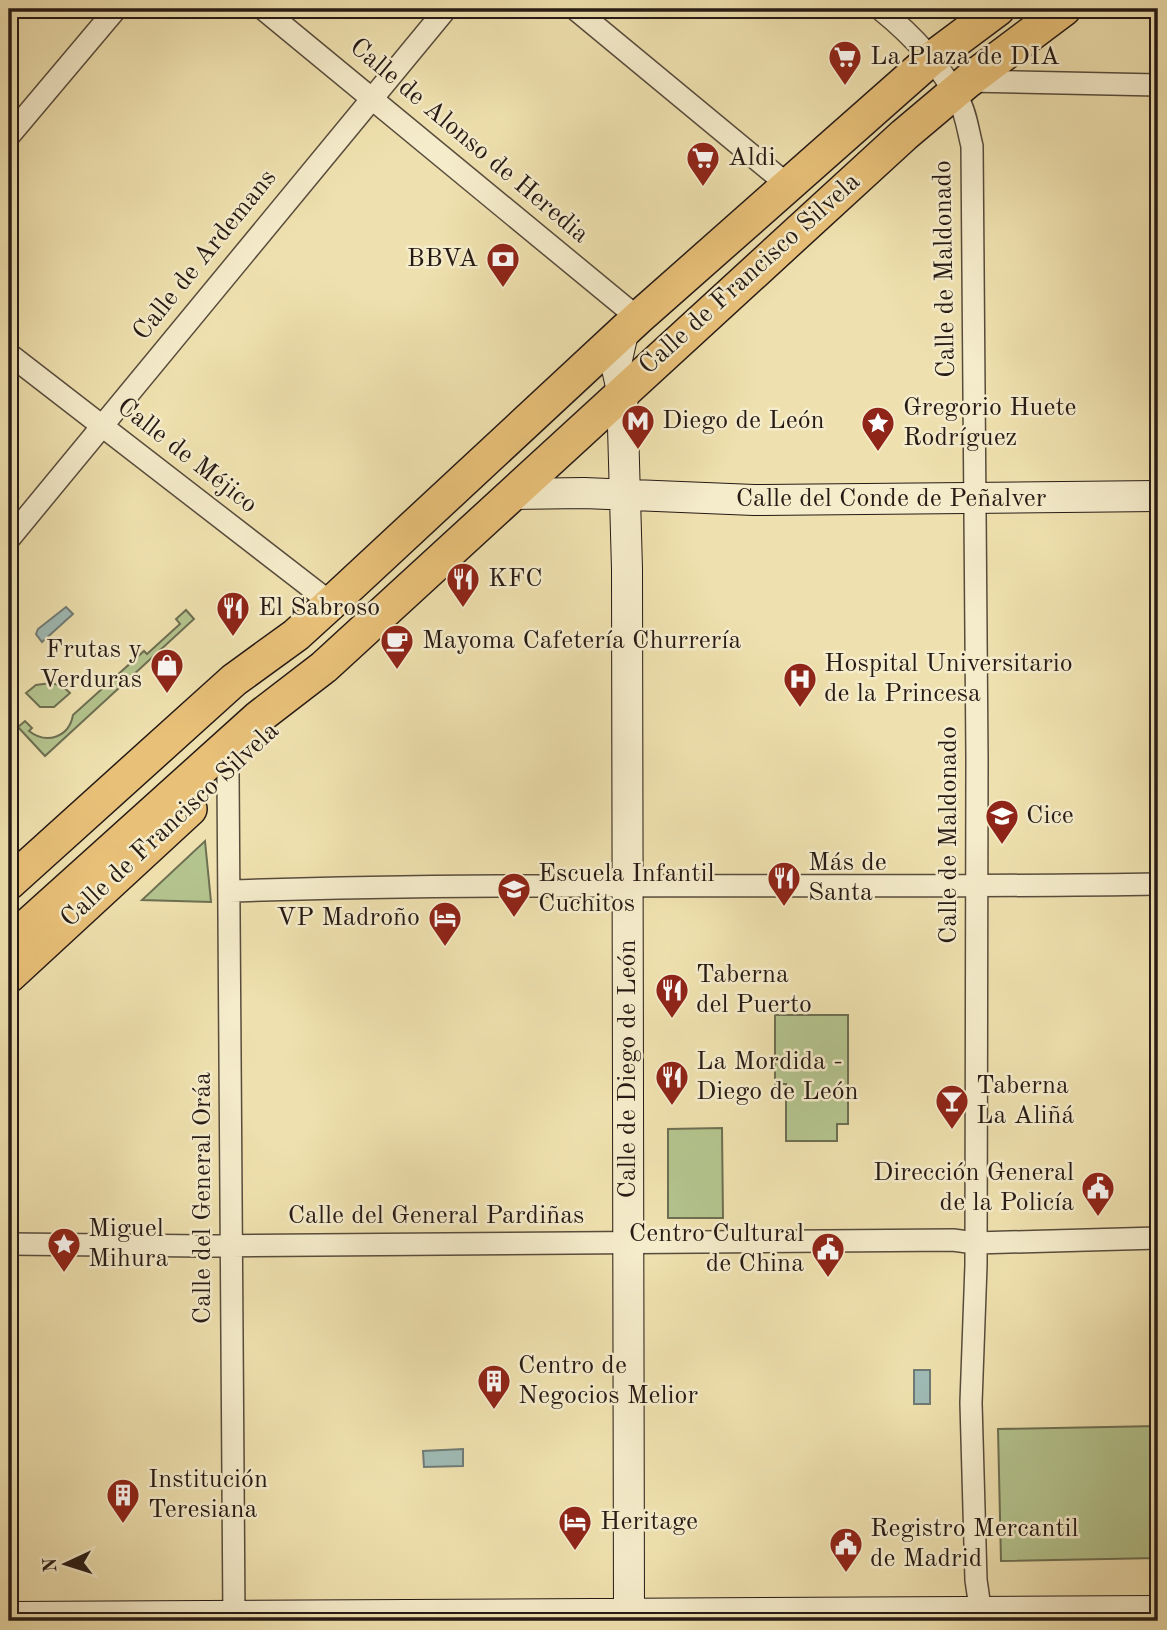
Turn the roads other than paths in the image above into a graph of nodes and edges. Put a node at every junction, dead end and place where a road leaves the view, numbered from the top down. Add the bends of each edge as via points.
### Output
1 (116, 9) edge
2 (263, 9) edge
3 (446, 9) edge
4 (575, 9) edge
5 (880, 9) edge
6 (998, 9) edge
7 (1064, 9) edge
8 (932, 59) junction
9 (1158, 85) edge
10 (961, 87) junction
11 (371, 96) junction
12 (9, 136) edge
13 (789, 186) junction
14 (631, 325) junction
15 (9, 354) edge
16 (622, 391) junction
17 (102, 425) junction
18 (511, 494) junction
19 (624, 496) junction
20 (1158, 496) edge
21 (976, 499) junction
22 (9, 539) edge
23 (331, 603) junction
24 (296, 635) junction
25 (324, 667) junction
26 (228, 774) junction
27 (9, 883) edge
28 (1158, 884) edge
29 (628, 886) junction
30 (976, 887) junction
31 (229, 891) junction
32 (9, 915) edge
33 (9, 942) edge
34 (9, 976) edge
35 (1158, 1238) edge
36 (975, 1243) junction
37 (9, 1244) edge
38 (628, 1244) junction
39 (232, 1245) junction
40 (1158, 1611) edge
41 (982, 1616) edge
42 (9, 1617) edge
43 (233, 1618) edge
44 (629, 1618) edge

1 - 12 street
2 - 11 street, Calle de Alonso de Heredia
3 - 11 street, Calle de Ardemans
4 - 13 street
5 - 8 street, Calle de Maldonado
6 - 8 main road, Calle de Francisco Silvela
7 - 10 main road, Calle de Francisco Silvela
8 - 10 street, Calle de Maldonado
8 - 13 main road, Calle de Francisco Silvela
9 - 10 street
10 - 16 main road, Calle de Francisco Silvela
10 - 21 street, Calle de Maldonado via 972,146
11 - 14 street, Calle de Alonso de Heredia
11 - 17 street, Calle de Ardemans
13 - 14 main road, Calle de Francisco Silvela
14 - 16 street, Calle de Diego de León via 616,363
14 - 23 main road, Calle de Francisco Silvela
15 - 17 street, Calle de Méjico
16 - 18 main road, Calle de Francisco Silvela
16 - 19 street, Calle de Diego de León
17 - 22 street, Calle de Ardemans
17 - 23 street, Calle de Méjico
18 - 19 street, Calle del Conde de Peñalver
18 - 25 main road, Calle de Francisco Silvela
19 - 21 street, Calle del Conde de Peñalver
19 - 29 street, Calle de Diego de León
20 - 21 street, Calle del Conde de Peñalver
21 - 30 street, Calle de Maldonado
23 - 24 main road, Calle de Francisco Silvela
24 - 27 main road, Calle de Francisco Silvela via 234,680
24 - 32 main road, Calle de Francisco Silvela via 248,694
25 - 26 main road, Calle de Francisco Silvela via 275,727
25 - 33 main road, Calle de Francisco Silvela via 259,717
26 - 31 street, Calle del General Oráa
26 - 34 main road, Calle de Francisco Silvela
28 - 30 street
29 - 30 street
29 - 31 street
29 - 38 street, Calle de Diego de León
30 - 36 street, Calle de Maldonado
31 - 39 street, Calle del General Oráa
35 - 36 street, Calle del General Pardiñas
36 - 38 street, Calle del General Pardiñas
36 - 41 street, Calle de Maldonado via 971,1403 976,1580
37 - 39 street, Calle del General Pardiñas
38 - 39 street, Calle del General Pardiñas
38 - 44 street, Calle de Diego de León
39 - 43 street, Calle del General Oráa
40 - 41 street
41 - 44 street
42 - 43 street
43 - 44 street

